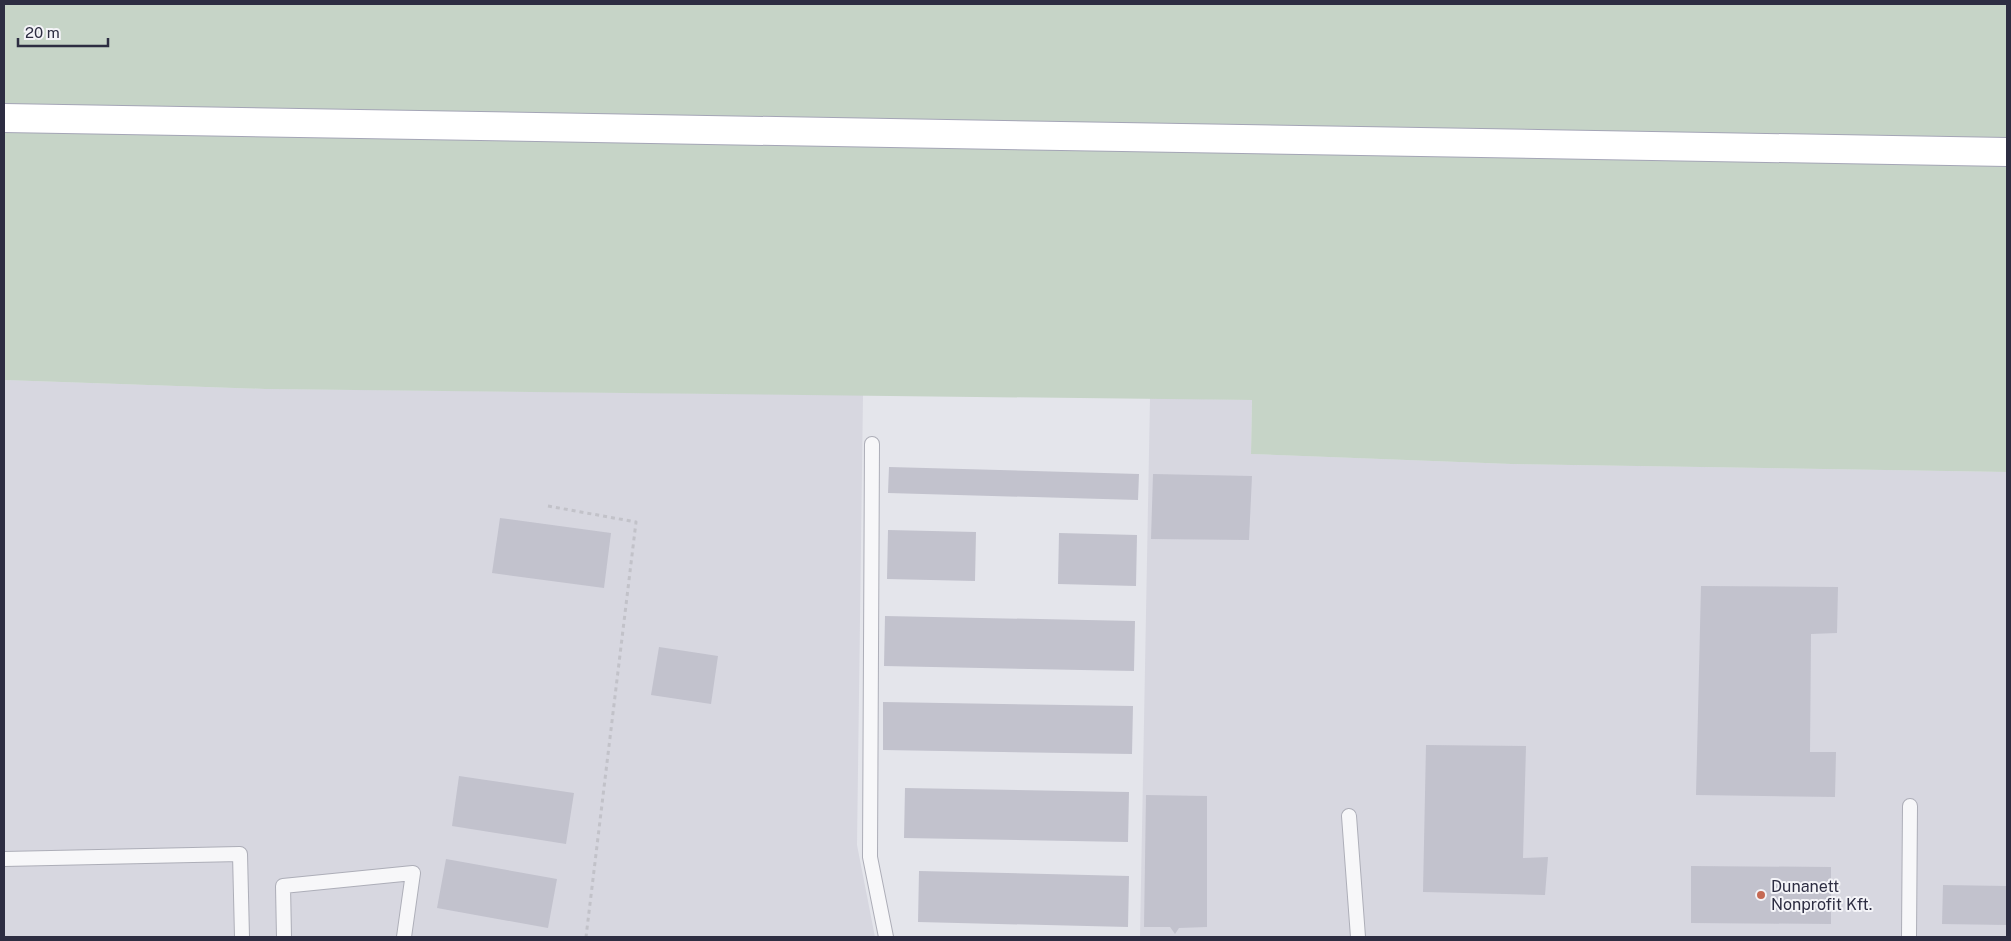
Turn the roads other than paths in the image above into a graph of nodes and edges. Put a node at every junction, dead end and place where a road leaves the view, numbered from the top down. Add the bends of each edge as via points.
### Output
1 (4, 118) edge
2 (2007, 152) edge
3 (872, 444) dead end
4 (1910, 806) dead end
5 (1349, 816) dead end
6 (4, 859) edge
7 (242, 937) edge
8 (284, 937) edge
9 (404, 937) edge
10 (886, 937) edge
11 (1358, 937) edge
12 (1909, 937) edge

1 - 2 main road
3 - 10 lane via 870,857
4 - 12 lane
5 - 11 lane
6 - 7 lane via 240,854
8 - 9 lane via 283,886 413,873

